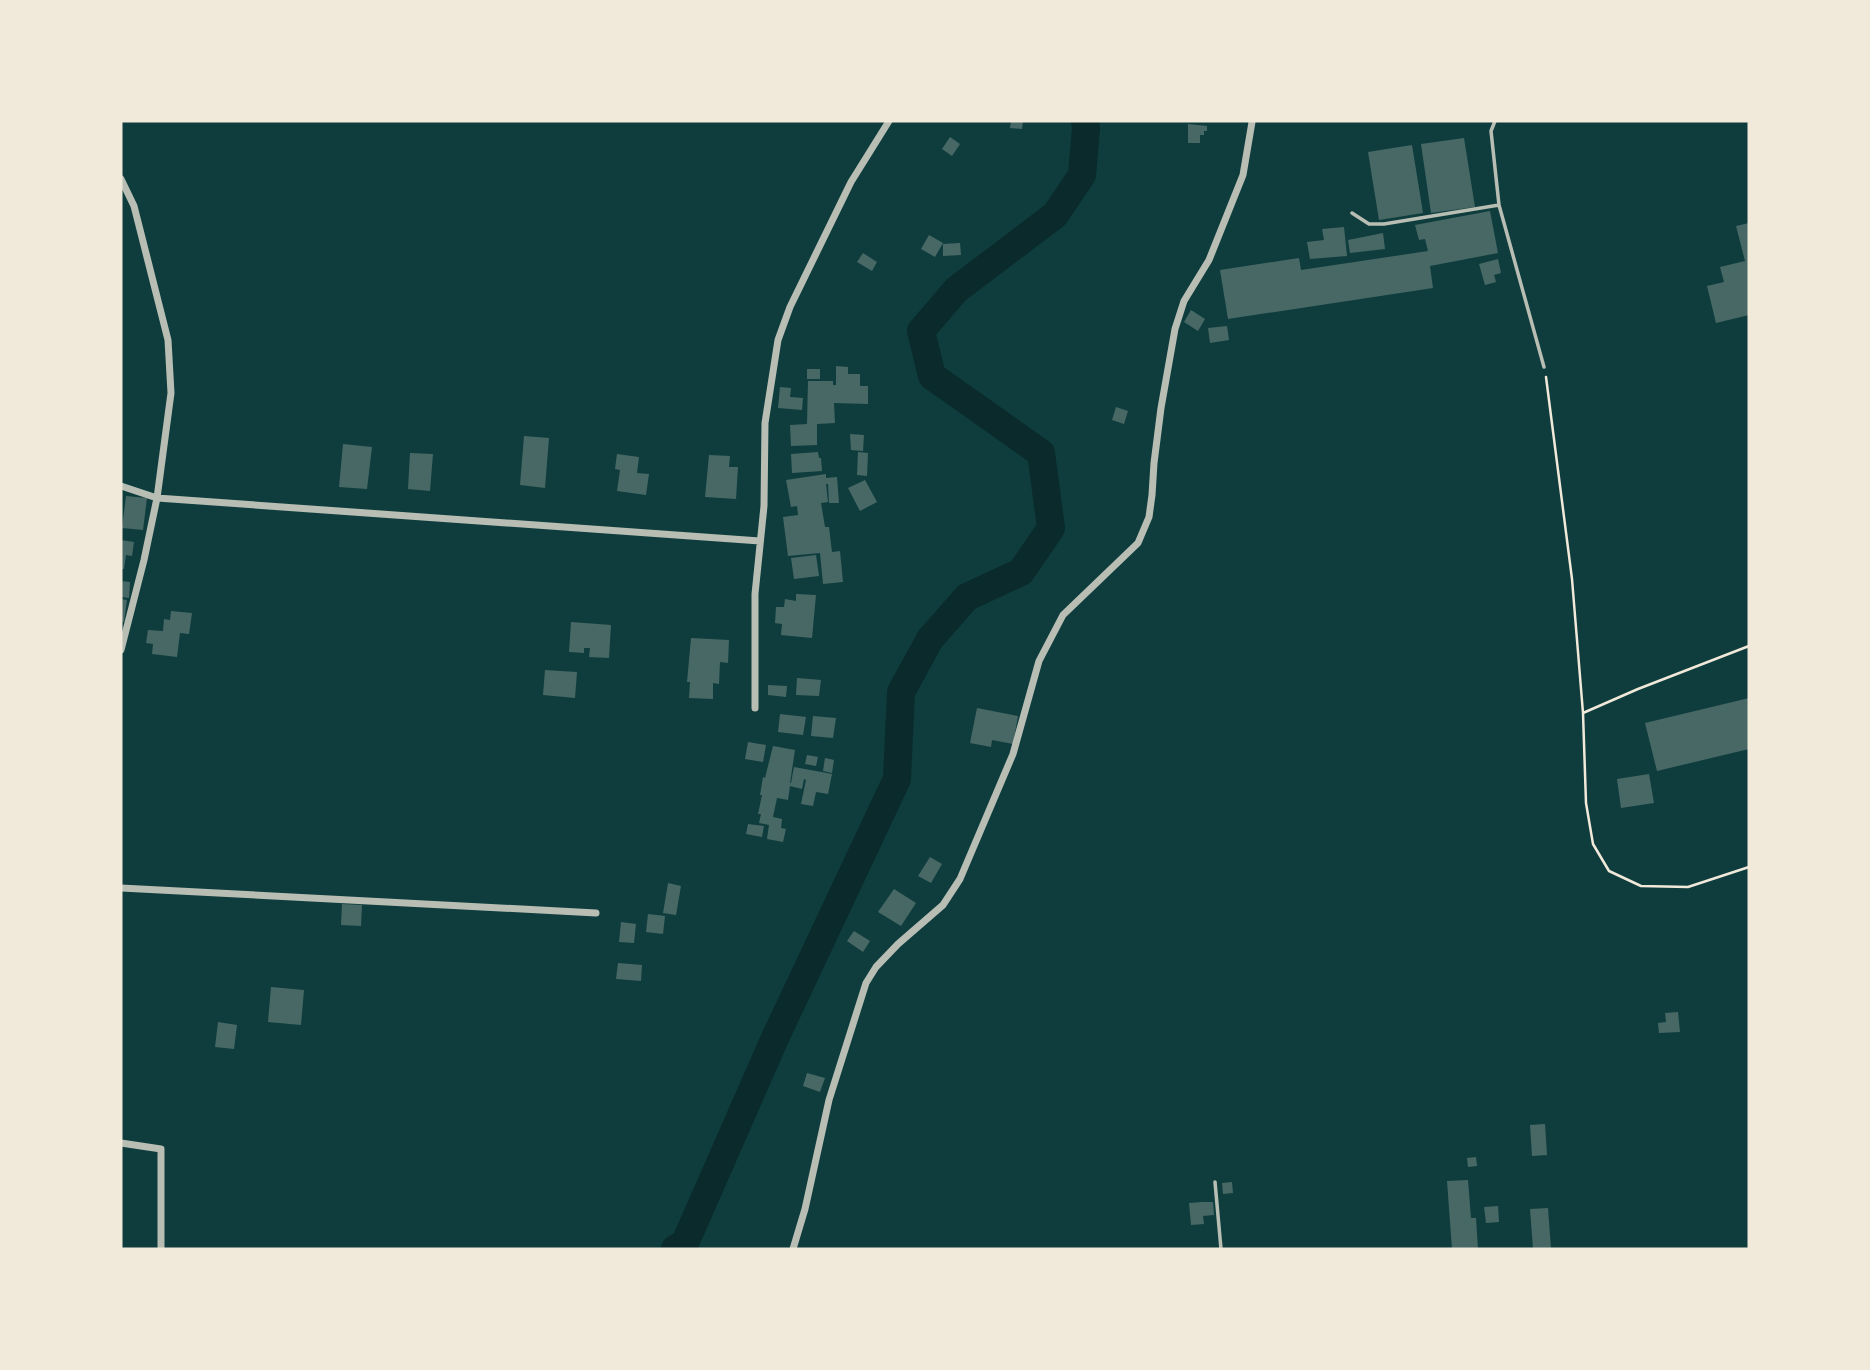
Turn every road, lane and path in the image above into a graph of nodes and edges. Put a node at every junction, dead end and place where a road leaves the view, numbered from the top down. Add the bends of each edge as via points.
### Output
1 (889, 121) edge
2 (1495, 121) edge
3 (1252, 122) edge
4 (121, 179) edge
5 (1499, 205) junction
6 (1352, 213) dead end
7 (1544, 367) joint
8 (121, 486) edge
9 (157, 498) junction
10 (760, 541) junction
11 (1749, 646) edge
12 (121, 650) edge
13 (755, 708) dead end
14 (1583, 713) junction
15 (1749, 867) edge
16 (121, 887) edge
17 (596, 913) dead end
18 (121, 1143) edge
19 (1215, 1182) dead end
20 (161, 1249) edge
21 (793, 1249) edge
22 (1222, 1249) edge

1 - 10 street via 851,182 778,340 765,423
2 - 5 lane via 1491,131
3 - 21 street via 1243,175 1175,329 1149,517 1138,543 1063,615 1039,661 1013,754 960,879 943,905 898,944 866,983 829,1100
4 - 9 street via 134,206 168,340 171,393
5 - 6 lane via 1384,224 1369,224
5 - 7 lane
7 - 14 path via 1572,579
8 - 9 street
9 - 10 street
9 - 12 street
10 - 13 street
11 - 14 path
14 - 15 path via 1592,844 1609,871 1641,886 1688,887
16 - 17 street
18 - 20 street via 161,1149
19 - 22 lane

